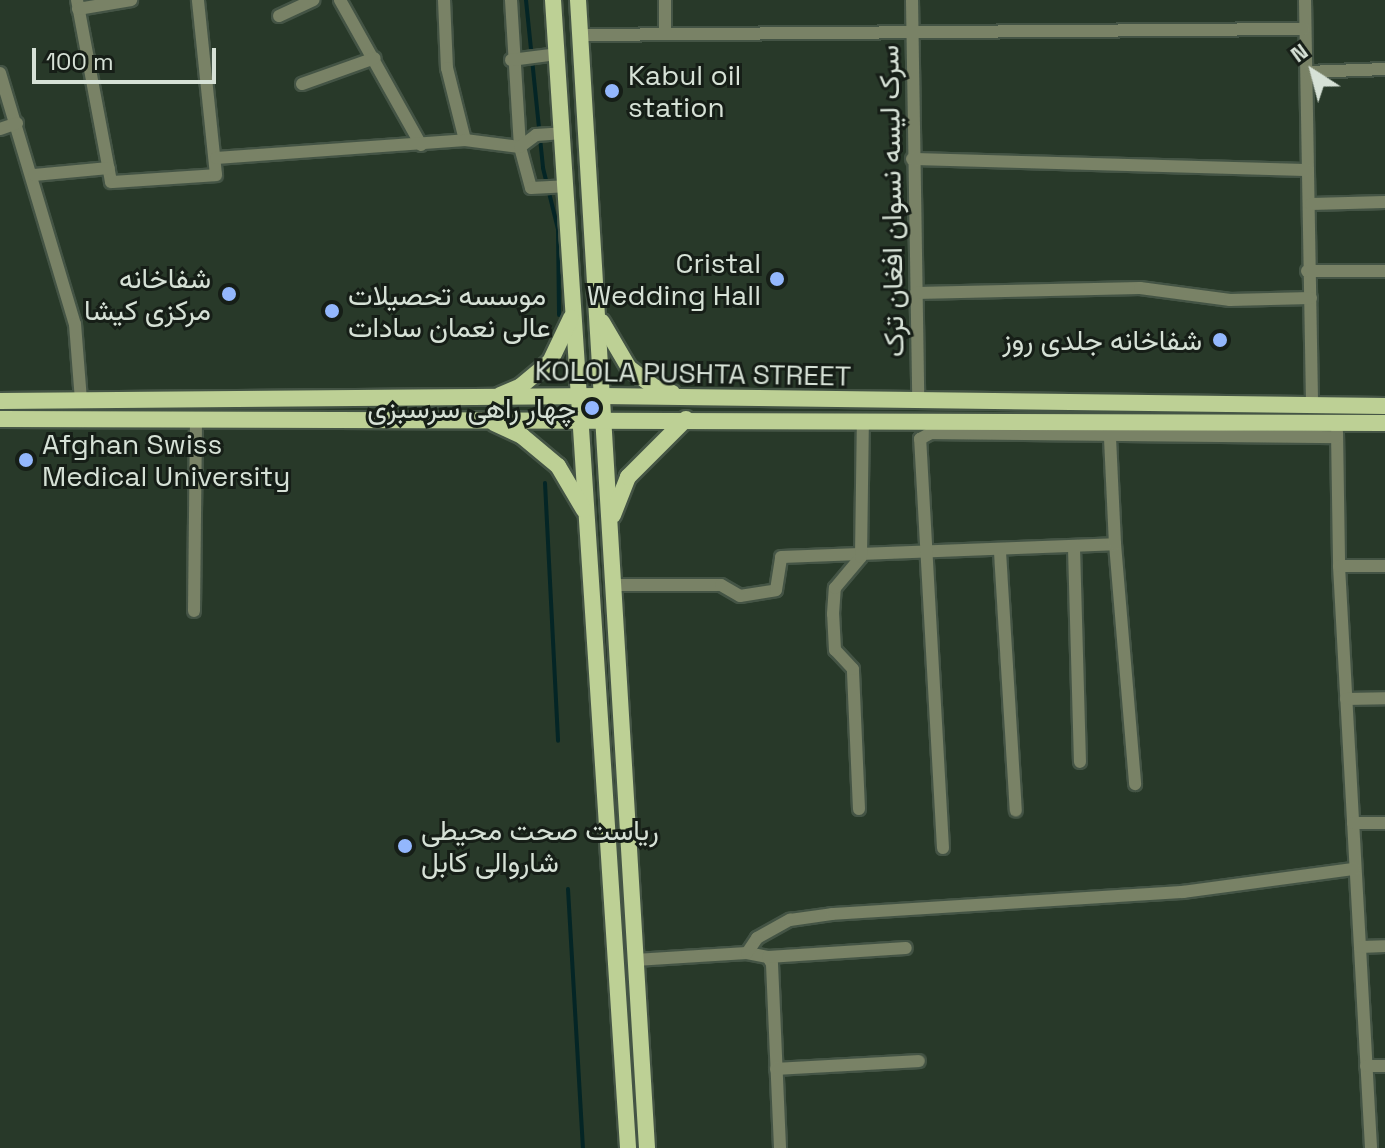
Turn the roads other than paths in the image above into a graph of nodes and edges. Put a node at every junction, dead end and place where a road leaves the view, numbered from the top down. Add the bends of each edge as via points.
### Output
1 (131, 0) edge
2 (198, 0) edge
3 (313, 0) edge
4 (340, 0) edge
5 (444, 0) edge
6 (511, 0) edge
7 (553, 0) edge
8 (578, 0) edge
9 (665, 0) edge
10 (912, 0) edge
11 (1305, 0) edge
12 (77, 4) edge
13 (279, 16) dead end
14 (1304, 29) junction
15 (913, 30) junction
16 (665, 33) junction
17 (581, 35) junction
18 (557, 54) junction
19 (375, 58) junction
20 (511, 60) junction
21 (1385, 69) edge
22 (1307, 72) junction
23 (0, 73) edge
24 (302, 84) dead end
25 (17, 123) junction
26 (0, 129) edge
27 (563, 133) junction
28 (465, 140) junction
29 (421, 145) junction
30 (520, 147) junction
31 (216, 158) junction
32 (912, 159) junction
33 (109, 168) junction
34 (1308, 170) junction
35 (34, 175) junction
36 (565, 186) junction
37 (1385, 202) edge
38 (1311, 204) junction
39 (1307, 271) junction
40 (1385, 271) edge
41 (916, 293) junction
42 (1311, 298) junction
43 (597, 311) junction
44 (573, 313) junction
45 (602, 396) junction
46 (580, 397) junction
47 (685, 397) junction
48 (491, 399) junction
49 (81, 400) junction
50 (0, 401) edge
51 (918, 402) junction
52 (1312, 406) junction
53 (1385, 406) edge
54 (0, 419) edge
55 (686, 419) junction
56 (196, 420) junction
57 (489, 420) junction
58 (582, 420) junction
59 (604, 420) junction
60 (863, 420) junction
61 (1385, 423) edge
62 (1337, 430) junction
63 (1110, 437) junction
64 (610, 520) junction
65 (590, 522) junction
66 (1115, 544) junction
67 (1074, 548) junction
68 (1000, 552) junction
69 (927, 553) junction
70 (861, 557) junction
71 (1339, 566) junction
72 (1385, 566) edge
73 (614, 585) junction
74 (194, 611) dead end
75 (1385, 698) edge
76 (1346, 699) junction
77 (1080, 762) dead end
78 (1135, 784) dead end
79 (859, 809) dead end
80 (1016, 811) dead end
81 (1353, 823) junction
82 (1385, 823) edge
83 (943, 848) dead end
84 (1354, 869) junction
85 (1385, 946) edge
86 (1360, 947) junction
87 (906, 948) dead end
88 (747, 953) junction
89 (768, 957) junction
90 (635, 960) junction
91 (919, 1061) dead end
92 (1366, 1066) junction
93 (1385, 1066) edge
94 (776, 1069) junction
95 (644, 1106) junction
96 (625, 1107) junction
97 (628, 1148) edge
98 (647, 1148) edge
99 (780, 1148) edge
100 (1371, 1148) edge

1 - 12 street
2 - 31 street
3 - 13 street
4 - 19 street
5 - 28 street via 447,68
6 - 20 street
7 - 18 main road
8 - 17 main road
9 - 16 street
10 - 15 street, سرک لیسه نسوان افغان‌ ترک
11 - 14 street
12 - 33 street
14 - 15 street
14 - 22 street
15 - 16 street
15 - 32 street, سرک لیسه نسوان افغان‌ ترک
16 - 17 street
17 - 43 main road
18 - 20 street
18 - 27 main road
19 - 24 street
19 - 29 street
20 - 30 street
21 - 22 street
22 - 34 street
23 - 25 street
25 - 26 street
25 - 35 street
27 - 30 street via 536,135
27 - 36 main road
28 - 29 street
28 - 30 street
29 - 31 street
30 - 36 street via 536,188
31 - 33 street via 216,175 111,182
32 - 34 street
32 - 41 street, سرک لیسه نسوان افغان‌ ترک
33 - 35 street
34 - 38 street
35 - 49 street via 75,324
36 - 44 main road
37 - 38 street
38 - 39 street
39 - 40 street
39 - 42 street
41 - 42 street via 1140,288 1230,300
41 - 51 street, سرک لیسه نسوان افغان‌ ترک
42 - 52 street
43 - 45 main road
43 - 47 main road via 629,368 656,388
44 - 46 main road
44 - 48 main road via 550,362 521,386
45 - 46 main road, KOLOLA PUSHTA STREET
45 - 47 main road, KOLOLA PUSHTA STREET
45 - 59 main road
46 - 48 main road, KOLOLA PUSHTA STREET
46 - 58 main road
47 - 51 main road, KOLOLA PUSHTA STREET
48 - 49 main road, KOLOLA PUSHTA STREET
49 - 50 main road, KOLOLA PUSHTA STREET
51 - 52 main road, KOLOLA PUSHTA STREET
52 - 53 main road, KOLOLA PUSHTA STREET
54 - 56 main road
55 - 59 main road
55 - 60 main road
55 - 64 main road via 628,477
56 - 57 main road
56 - 74 street
57 - 58 main road
57 - 65 main road via 522,436 558,466
58 - 59 main road
58 - 65 main road
59 - 64 main road
60 - 62 main road
60 - 70 street
61 - 62 main road
62 - 63 street
62 - 71 street
63 - 66 street
63 - 69 street via 924,434 917,443
64 - 73 main road
65 - 96 main road
66 - 67 street
66 - 78 street
67 - 68 street
67 - 77 street
68 - 69 street
68 - 80 street
69 - 70 street
69 - 83 street
70 - 73 street via 781,557 776,590 740,596 721,585
70 - 79 street via 835,588 833,614 835,650 853,669
71 - 72 street
71 - 76 street
73 - 90 main road
75 - 76 street
76 - 81 street
81 - 82 street
81 - 84 street
84 - 86 street
84 - 88 street via 1183,892 832,914 790,920 757,938
85 - 86 street
86 - 92 street
87 - 89 street
88 - 89 street
88 - 90 street
89 - 94 street
90 - 95 main road
91 - 94 street
92 - 93 street
92 - 100 street
94 - 99 street
95 - 96 main road
95 - 98 main road
96 - 97 main road

